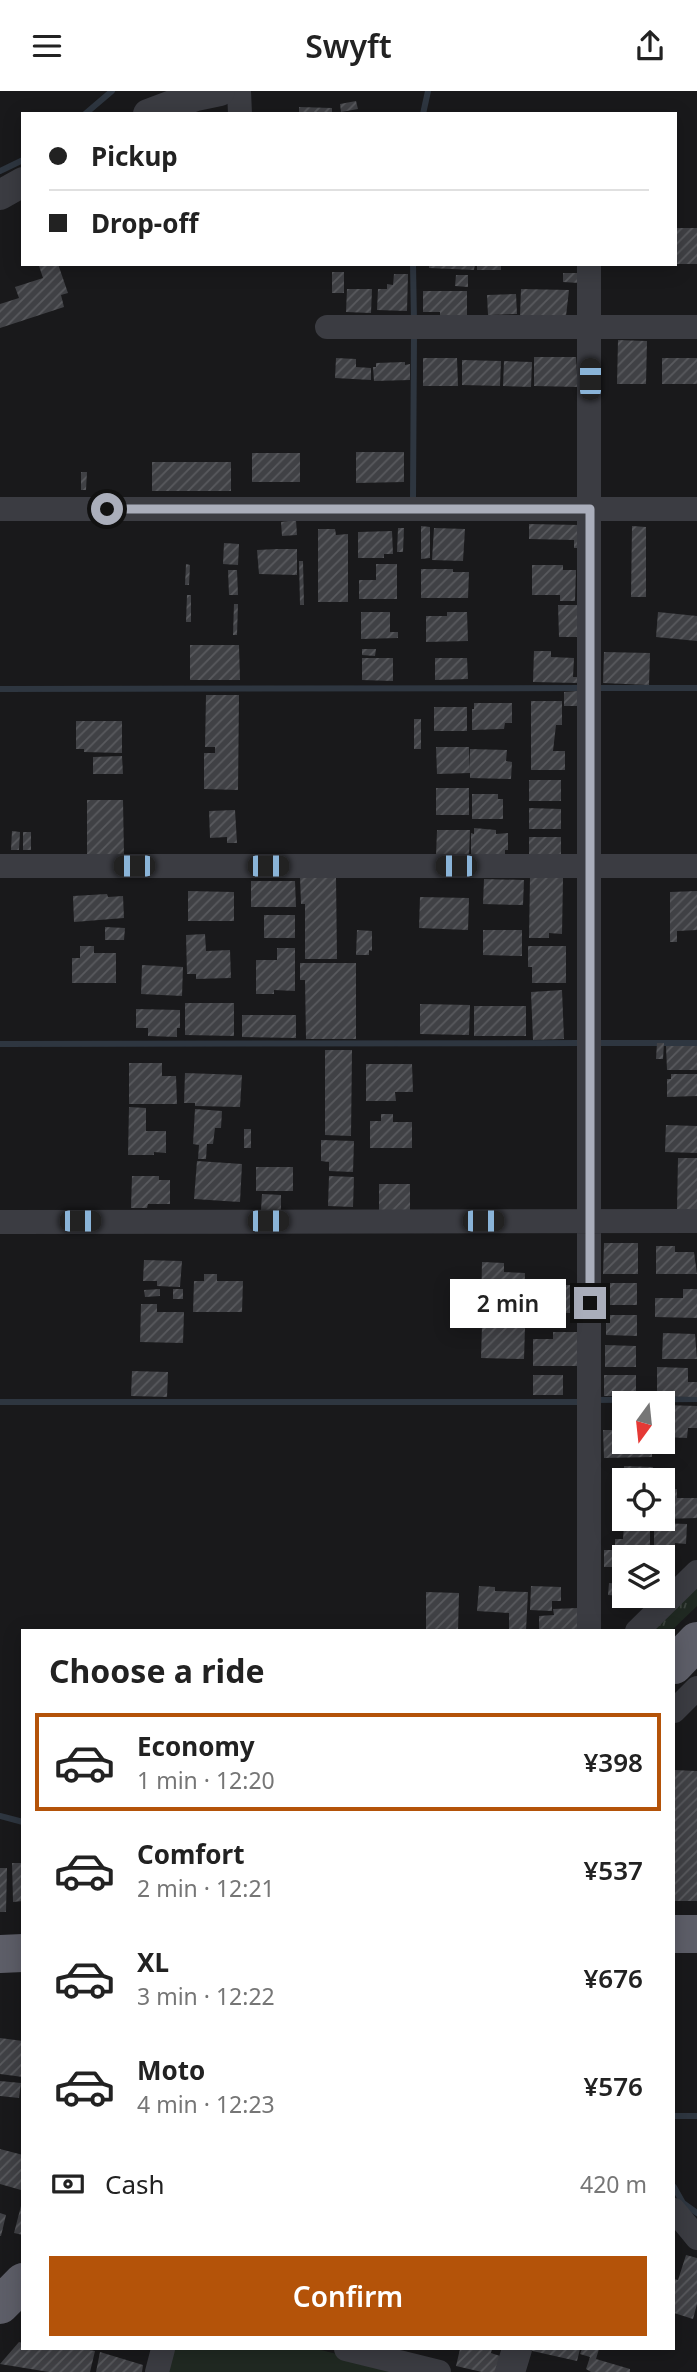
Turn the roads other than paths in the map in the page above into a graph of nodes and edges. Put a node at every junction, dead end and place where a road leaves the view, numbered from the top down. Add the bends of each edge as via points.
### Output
1 (219, 91) edge
2 (239, 91) edge
3 (153, 112) edge
4 (240, 112) edge
5 (21, 183) edge
6 (0, 195) edge
7 (589, 266) edge
8 (327, 327) dead end
9 (589, 327) junction
10 (697, 327) edge
11 (0, 509) edge
12 (590, 509) junction
13 (697, 509) edge
14 (0, 866) edge
15 (590, 866) junction
16 (697, 866) edge
17 (590, 1221) junction
18 (697, 1221) edge
19 (0, 1222) edge
20 (697, 1572) edge
21 (697, 1626) edge
22 (589, 1629) edge
23 (639, 1629) edge
24 (697, 1641) edge
25 (675, 1648) edge
26 (675, 1664) edge
27 (697, 1688) edge
28 (675, 1710) edge
29 (675, 1934) edge
30 (697, 1934) edge
31 (21, 1953) edge
32 (0, 1954) edge
33 (675, 2211) edge
34 (697, 2238) edge
35 (21, 2285) edge
36 (0, 2305) edge
37 (21, 2306) edge
38 (0, 2326) edge
39 (163, 2350) edge
40 (350, 2350) edge
41 (517, 2350) edge
42 (158, 2372) edge
43 (439, 2372) edge
44 (510, 2372) edge

1 - 3 street
2 - 4 street
5 - 6 street
7 - 9 street
8 - 9 street
9 - 10 street
9 - 12 street
11 - 12 street
12 - 13 street
12 - 15 street
14 - 15 street
15 - 16 street
15 - 17 street
17 - 18 street
17 - 19 street
17 - 22 street
20 - 23 street
21 - 25 highway
24 - 26 highway
27 - 28 street
29 - 30 highway
31 - 32 highway
33 - 34 street
35 - 36 highway
37 - 38 highway
39 - 42 street
40 - 43 street
41 - 44 street

